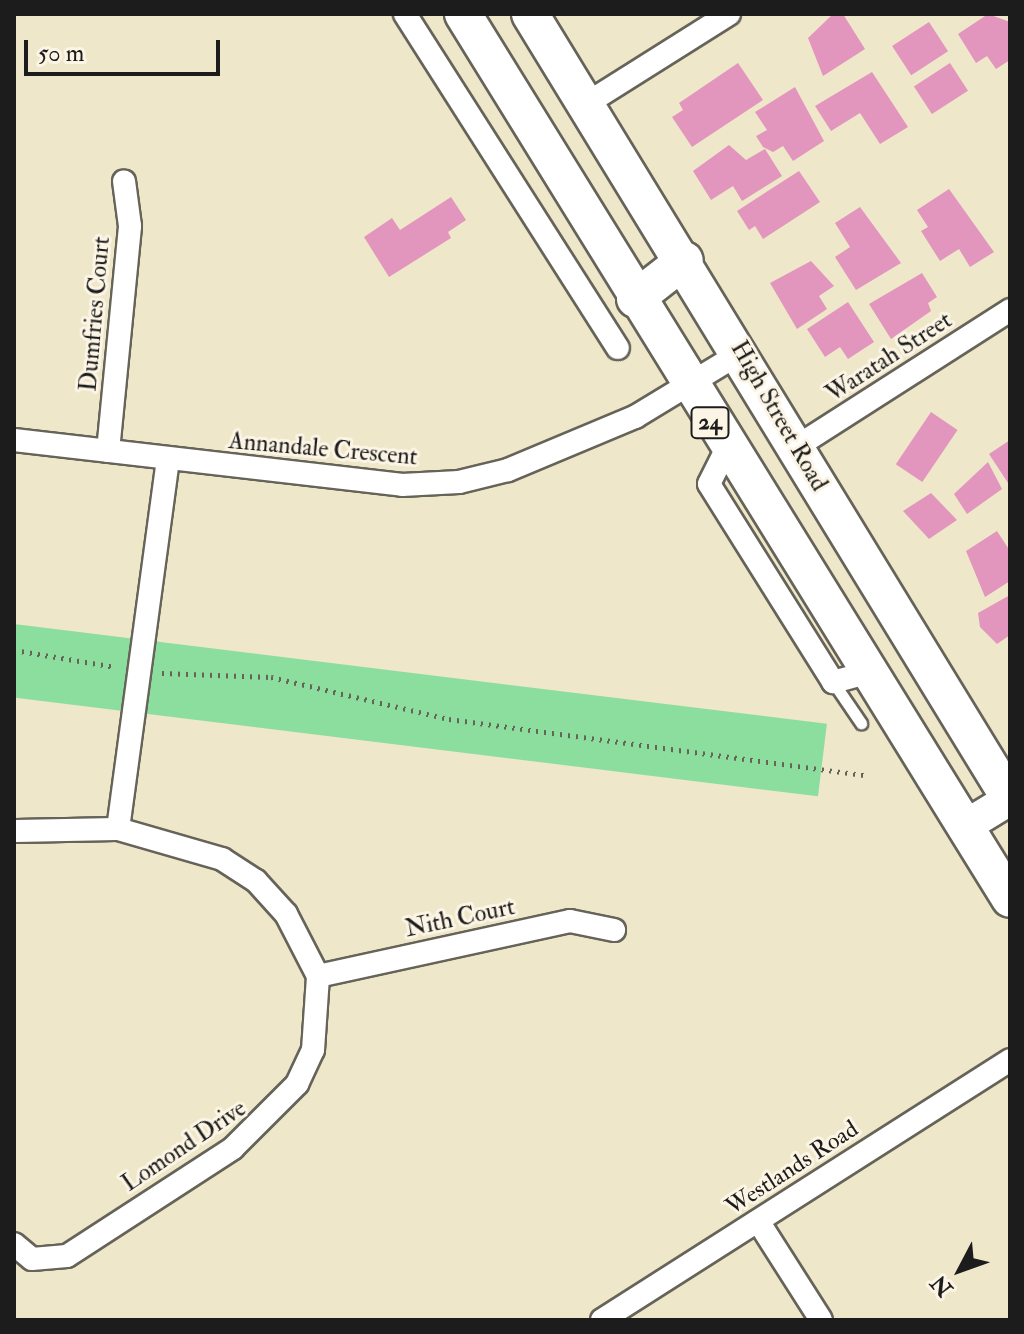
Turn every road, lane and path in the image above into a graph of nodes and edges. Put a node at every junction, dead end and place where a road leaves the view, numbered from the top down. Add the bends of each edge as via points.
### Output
1 (405, 14) edge
2 (463, 14) edge
3 (729, 14) edge
4 (542, 21) edge
5 (586, 104) junction
6 (124, 181) dead end
7 (685, 260) junction
8 (635, 299) junction
9 (594, 309) junction
10 (1010, 310) edge
11 (618, 348) dead end
12 (742, 352) junction
13 (687, 386) junction
14 (14, 440) edge
15 (796, 447) junction
16 (108, 451) junction
17 (168, 461) junction
18 (14, 650) edge
19 (140, 672) junction
20 (850, 678) junction
21 (861, 723) dead end
22 (864, 775) dead end
23 (1010, 799) edge
24 (964, 827) junction
25 (118, 829) junction
26 (14, 831) edge
27 (1010, 899) edge
28 (614, 930) dead end
29 (318, 976) junction
30 (1010, 1060) edge
31 (758, 1221) junction
32 (14, 1244) edge
33 (602, 1320) edge
34 (821, 1320) edge

1 - 9 street
2 - 8 main road, 24
3 - 5 street
4 - 5 main road, High Street Road
5 - 7 main road, High Street Road
6 - 16 street, Dumfries Court via 130,226
7 - 8 main road
7 - 12 main road, High Street Road
8 - 9 street
8 - 13 main road, 24
9 - 11 street
10 - 15 street, Waratah Street
12 - 13 street, Annandale Crescent
12 - 15 main road, High Street Road
13 - 17 street, Annandale Crescent via 621,423 508,470 459,482 402,485
13 - 20 main road, 24 via 727,448
14 - 16 street, Annandale Crescent
15 - 23 main road, High Street Road
16 - 17 street, Annandale Crescent
17 - 19 street
18 - 19 path
19 - 22 path via 271,677 449,719
19 - 25 street
20 - 21 lane
20 - 24 main road, 24
23 - 24 street
24 - 27 main road, 24
25 - 26 street, Lomond Drive
25 - 29 street, Lomond Drive via 222,859 256,881 305,941
28 - 29 street, Nith Court via 570,921
29 - 32 street, Lomond Drive via 313,1050 269,1119 67,1256 32,1259
30 - 31 street, Westlands Road
31 - 33 street, Westlands Road
31 - 34 street

